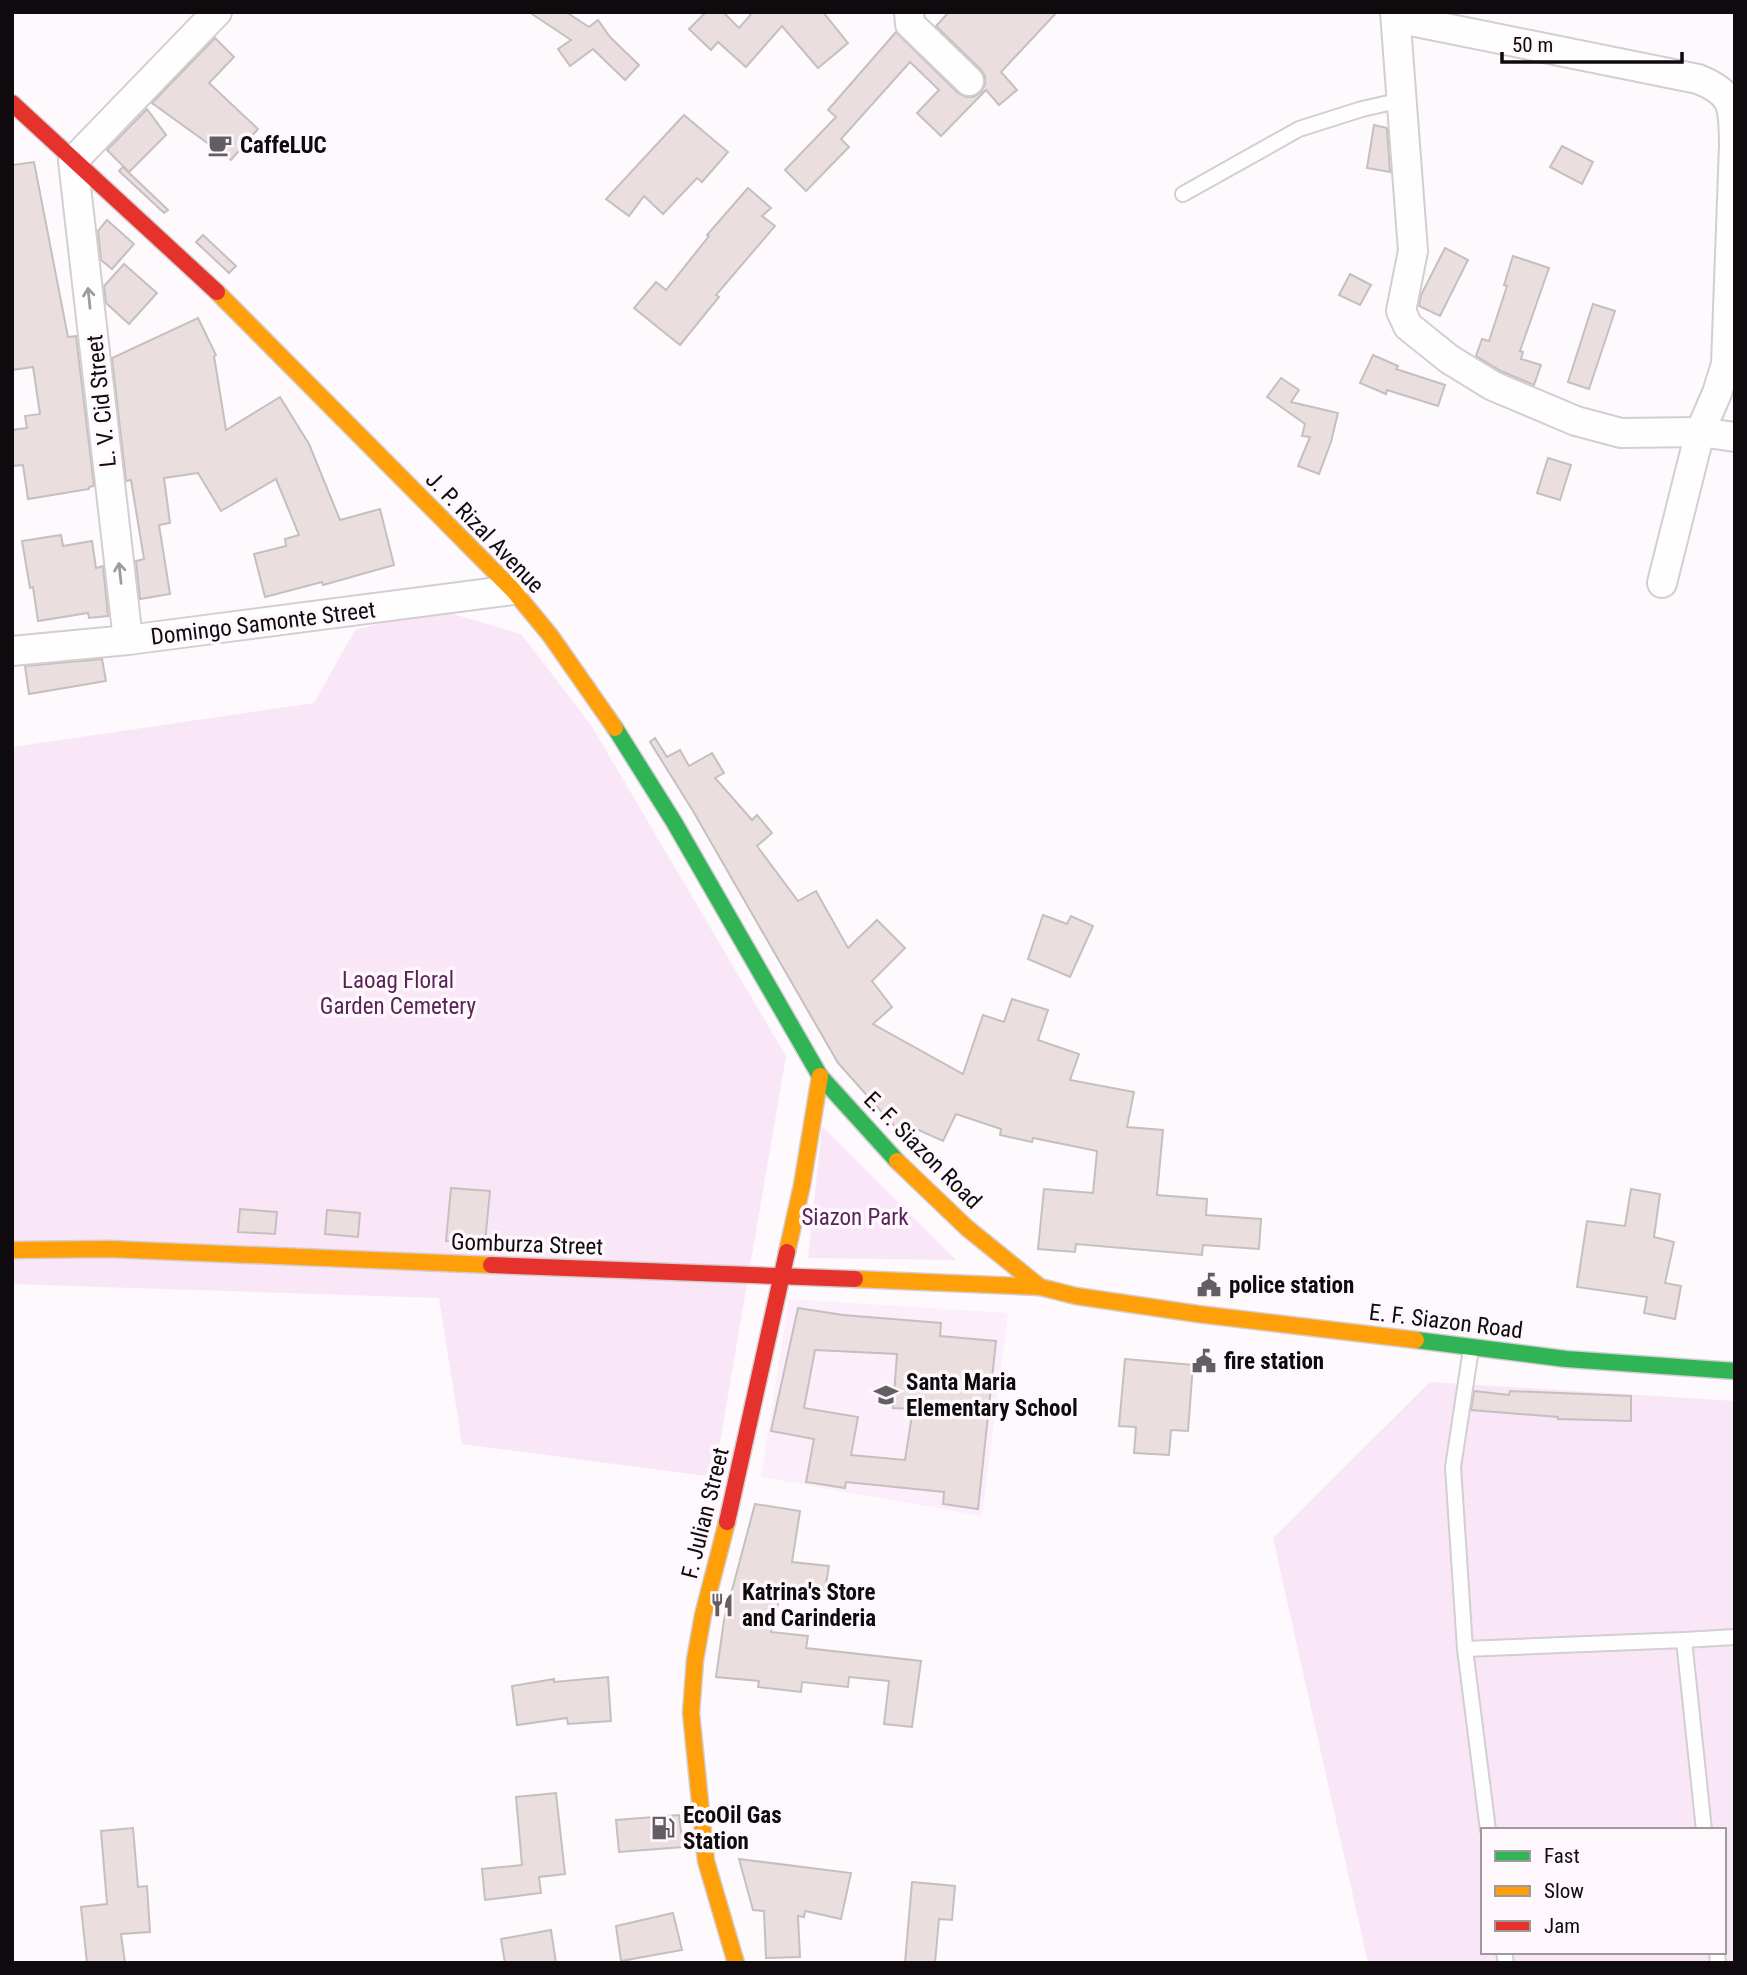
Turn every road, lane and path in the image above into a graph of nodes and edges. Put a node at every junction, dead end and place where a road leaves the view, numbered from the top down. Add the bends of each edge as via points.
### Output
1 (217, 12) edge
2 (909, 12) edge
3 (1396, 15) edge
4 (969, 81) dead end
5 (1402, 100) junction
6 (12, 103) edge
7 (25, 129) edge
8 (73, 161) junction
9 (1183, 194) dead end
10 (1700, 432) junction
11 (1735, 437) edge
12 (1662, 583) dead end
13 (513, 590) junction
14 (128, 640) junction
15 (12, 652) edge
16 (820, 1076) junction
17 (12, 1250) edge
18 (781, 1277) junction
19 (1040, 1287) junction
20 (1471, 1347) junction
21 (1735, 1371) edge
22 (1735, 1637) edge
23 (1684, 1640) junction
24 (1465, 1649) junction
25 (1488, 1828) edge
26 (1704, 1828) edge
27 (736, 1963) edge

1 - 8 street
2 - 4 street via 910,24
3 - 5 street
3 - 10 street via 1698,79 1718,86 1727,96 1734,145 1726,364
5 - 9 lane via 1299,130
5 - 10 street via 1413,251 1401,311 1408,326 1493,386 1576,421 1621,433
6 - 7 main road, J. P. Rizal Avenue
7 - 8 main road, J. P. Rizal Avenue
8 - 13 main road, J. P. Rizal Avenue via 200,275
14 -> 8 street, L. V. Cid Street
10 - 11 street
10 - 12 street
13 - 14 street, Domingo Samonte Street
13 - 16 main road, J. P. Rizal Avenue via 604,710
14 - 15 street, Domingo Samonte Street
16 - 18 main road, F. Julian Street
16 - 19 main road, E. F. Siazon Road via 887,1151 967,1228
17 - 18 main road, Gomburza Street
18 - 19 main road, Gomburza Street
18 - 27 main road, F. Julian Street via 735,1493 703,1615 691,1713 706,1861
19 - 20 main road, E. F. Siazon Road via 1198,1314
20 - 21 main road, E. F. Siazon Road
20 - 24 lane via 1453,1467
22 - 23 lane
23 - 24 lane
23 - 26 lane
24 - 25 lane

